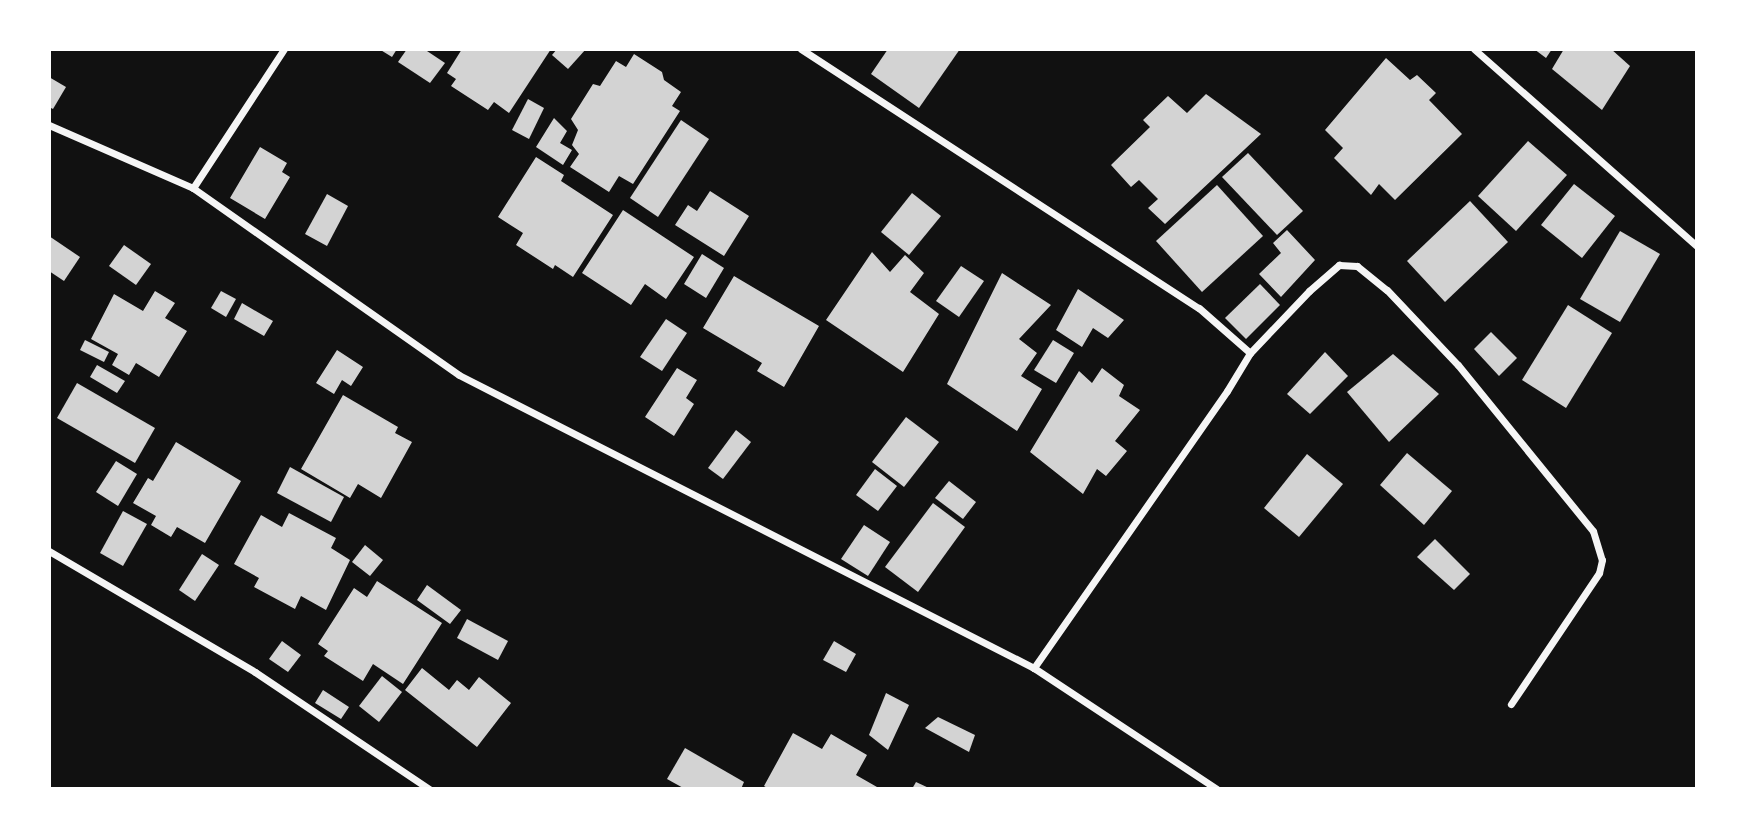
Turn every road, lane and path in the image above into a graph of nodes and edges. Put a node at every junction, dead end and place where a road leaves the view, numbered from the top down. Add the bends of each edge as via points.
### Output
1 (284, 49) edge
2 (802, 49) edge
3 (1474, 49) edge
4 (49, 125) edge
5 (193, 188) junction
6 (1697, 246) edge
7 (1250, 352) junction
8 (49, 551) edge
9 (1034, 668) junction
10 (1511, 704) dead end
11 (429, 789) edge
12 (1217, 789) edge

1 - 5 street
2 - 7 street via 1199,308
3 - 6 street
4 - 5 street
5 - 9 street via 459,375
7 - 9 street
7 - 10 street via 1339,265 1357,267 1387,290 1458,365 1593,531 1602,560 1599,573
8 - 11 street via 256,672
9 - 12 street

